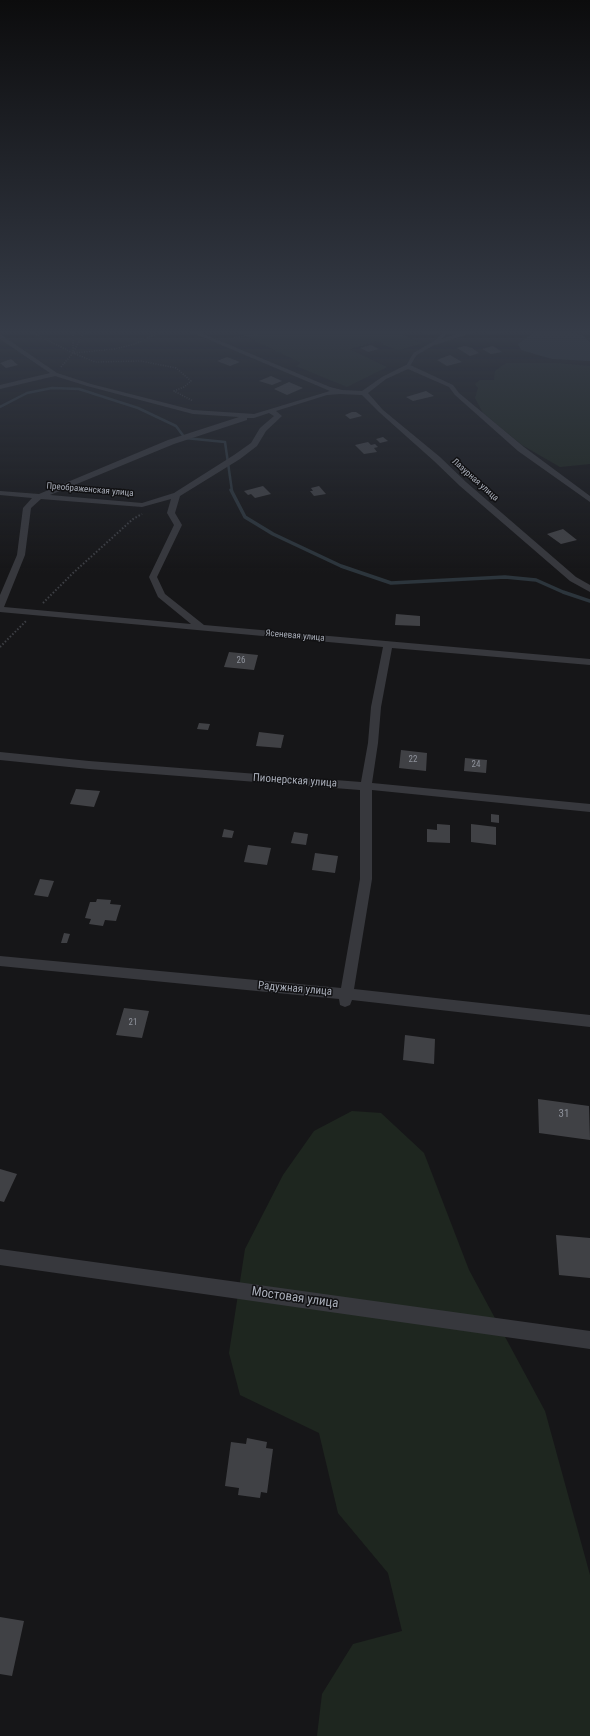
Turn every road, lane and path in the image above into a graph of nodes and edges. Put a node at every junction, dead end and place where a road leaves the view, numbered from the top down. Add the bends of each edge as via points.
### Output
1 (189, 411) edge
2 (270, 411) joint
3 (380, 411) edge
4 (477, 411) edge
5 (252, 416) junction
6 (0, 493) edge
7 (177, 495) junction
8 (41, 496) junction
9 (590, 500) edge
10 (145, 512) dead end
11 (590, 590) edge
12 (0, 608) edge
13 (34, 612) junction
14 (201, 627) junction
15 (388, 645) junction
16 (0, 647) edge
17 (590, 662) edge
18 (0, 756) edge
19 (366, 786) junction
20 (590, 808) edge
21 (0, 961) edge
22 (346, 998) junction
23 (590, 1021) edge
24 (0, 1257) edge
25 (590, 1340) edge

1 - 5 street
2 - 5 street
2 - 7 street, Преображенская улица via 278,416 263,430 254,444
3 - 11 street, Лазурная улица via 573,579
4 - 9 street via 521,449
5 - 8 street via 171,442
6 - 8 street, Преображенская улица
7 - 8 street, Преображенская улица via 142,505
7 - 14 street via 171,513 178,526 152,578 161,595
8 - 12 street via 27,508 21,555
10 - 13 path via 133,519 72,573
12 - 13 street, Ясеневая улица
13 - 14 street, Ясеневая улица
13 - 16 path
14 - 15 street, Ясеневая улица
15 - 17 street, Ясеневая улица
15 - 19 street via 376,707
18 - 19 street, Пионерская улица
19 - 20 street, Пионерская улица
19 - 22 street via 366,879
21 - 22 street, Радужная улица
22 - 23 street, Радужная улица
24 - 25 street, Мостовая улица

